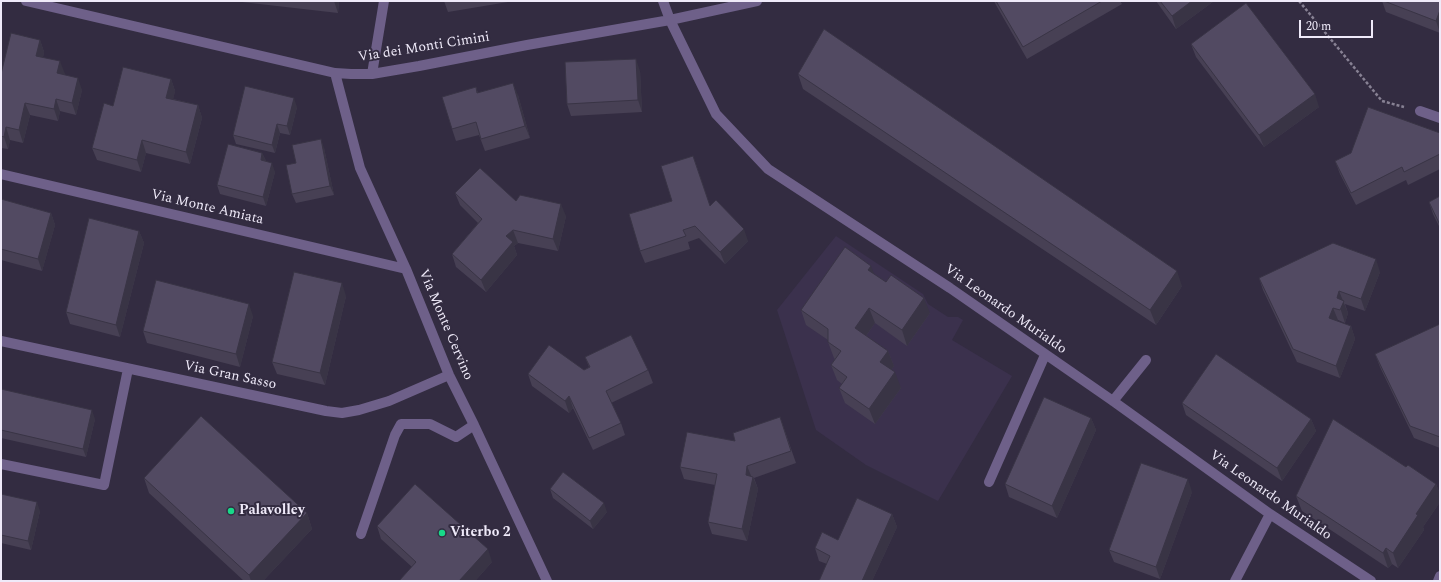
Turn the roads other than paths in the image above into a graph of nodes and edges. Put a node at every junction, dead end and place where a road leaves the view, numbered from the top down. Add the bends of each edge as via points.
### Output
1 (26, 1) edge
2 (384, 1) edge
3 (663, 1) edge
4 (757, 1) edge
5 (670, 20) junction
6 (335, 73) junction
7 (372, 74) junction
8 (1420, 111) road end
9 (1440, 118) edge
10 (1, 174) edge
11 (406, 269) junction
12 (1, 341) edge
13 (1045, 355) junction
14 (1146, 360) dead end
15 (128, 368) junction
16 (449, 376) junction
17 (1112, 402) junction
18 (474, 425) junction
19 (1, 464) edge
20 (989, 482) dead end
21 (1270, 514) junction
22 (360, 534) dead end
23 (1440, 576) edge
24 (1238, 578) edge
25 (547, 581) edge
26 (1371, 581) edge
27 (1438, 581) edge

1 - 6 street, Via dei Monti Cimini
2 - 7 street
3 - 5 street, Via Leonardo Murialdo
4 - 5 street, Via dei Monti Cimini
5 - 7 street, Via dei Monti Cimini
5 - 13 street, Via Leonardo Murialdo via 716,114 768,169 950,288
6 - 7 street, Via dei Monti Cimini
6 - 11 street, Via Monte Cervino via 360,168
8 - 9 street
10 - 11 street, Via Monte Amiata
11 - 16 street, Via Monte Cervino
12 - 15 street, Via Gran Sasso
13 - 17 street, Via Leonardo Murialdo
13 - 20 street
14 - 17 street
15 - 16 street, Via Gran Sasso via 342,413 389,401
15 - 19 street via 104,485
16 - 18 street, Via Monte Cervino
17 - 21 street, Via Leonardo Murialdo
18 - 22 street via 456,437 430,424 401,424
18 - 25 street, Via Monte Cervino
21 - 24 street
21 - 26 street, Via Leonardo Murialdo
23 - 27 street

